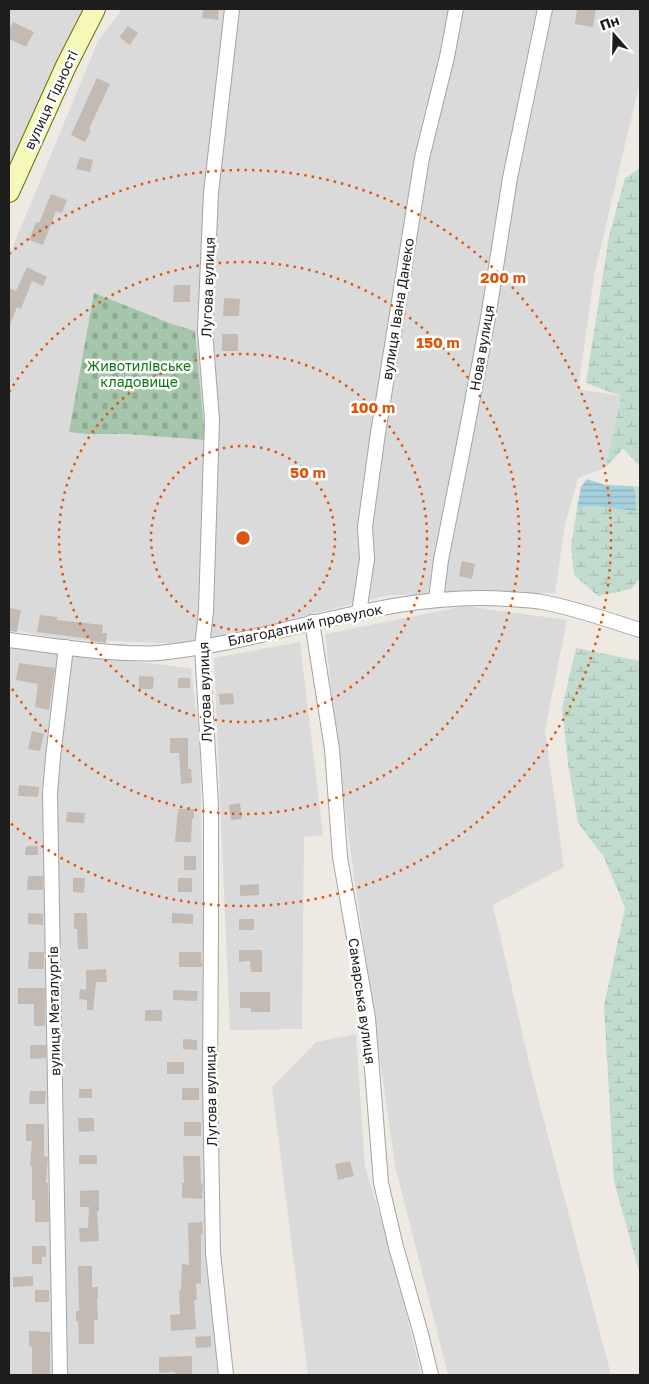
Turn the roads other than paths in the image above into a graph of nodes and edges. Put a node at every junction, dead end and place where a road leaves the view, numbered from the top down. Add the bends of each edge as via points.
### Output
1 (94, 9) edge
2 (232, 9) edge
3 (456, 9) edge
4 (545, 9) edge
5 (9, 192) edge
6 (436, 599) junction
7 (359, 613) junction
8 (312, 622) junction
9 (640, 630) edge
10 (9, 640) edge
11 (66, 647) junction
12 (202, 647) junction
13 (60, 1375) edge
14 (226, 1375) edge
15 (431, 1375) edge

1 - 5 main road, вулиця Гідності
2 - 12 street, Лугова вулиця via 211,203 206,331 212,420
3 - 7 street, вулиця Івана Данеко via 422,158 398,304 366,527 367,559
4 - 6 street, Нова вулиця via 510,178 488,318
6 - 7 street, Благодатний провулок
6 - 9 street, Благодатний провулок via 484,597 541,602
7 - 8 street, Благодатний провулок
8 - 12 street, Благодатний провулок
8 - 15 street, Самарська вулиця via 332,749 340,857 368,1018 381,1183
10 - 11 street, Благодатний провулок
11 - 12 street, Благодатний провулок via 157,654
11 - 13 street, вулиця Металургів via 50,793
12 - 14 street, Лугова вулиця via 210,806 213,1253

